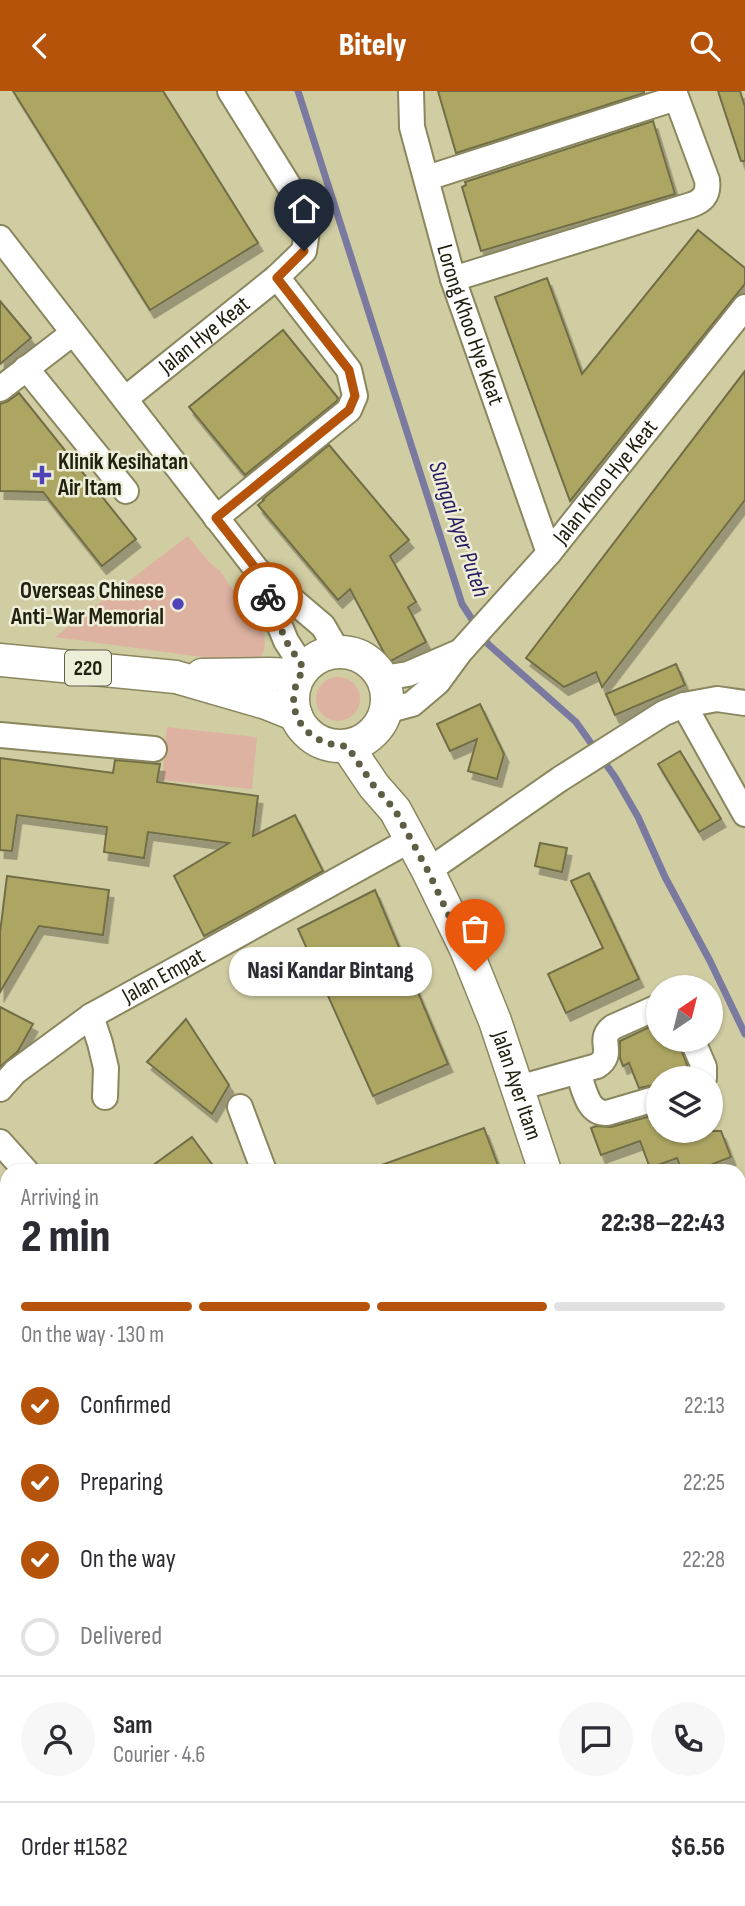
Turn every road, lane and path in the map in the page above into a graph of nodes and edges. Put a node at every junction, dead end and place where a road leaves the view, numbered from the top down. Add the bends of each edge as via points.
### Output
1 (230, 91) edge
2 (411, 91) edge
3 (675, 95) edge
4 (426, 178) junction
5 (0, 238) edge
6 (277, 278) junction
7 (453, 279) junction
8 (745, 307) edge
9 (73, 333) junction
10 (26, 368) junction
11 (0, 389) edge
12 (125, 399) junction
13 (126, 491) dead end
14 (216, 518) junction
15 (549, 553) junction
16 (257, 570) junction
17 (338, 652) junction
18 (460, 652) junction
19 (0, 660) edge
20 (302, 672) junction
21 (176, 677) junction
22 (383, 678) junction
23 (745, 703) edge
24 (684, 705) junction
25 (296, 715) junction
26 (381, 720) junction
27 (0, 735) edge
28 (347, 746) junction
29 (155, 749) dead end
30 (395, 810) junction
31 (745, 814) edge
32 (410, 840) junction
33 (428, 871) junction
34 (646, 1012) edge
35 (91, 1016) junction
36 (578, 1072) junction
37 (518, 1088) junction
38 (0, 1090) edge
39 (104, 1097) dead end
40 (646, 1102) edge
41 (240, 1107) dead end
42 (0, 1142) edge
43 (20, 1164) edge
44 (261, 1164) edge
45 (543, 1164) edge

1 - 6 street, Jalan Hye Keat via 299,202 307,231 304,251
2 - 4 street, Lorong Khoo Hye Keat via 412,127
3 - 4 street
3 - 7 street via 707,180 702,200
4 - 7 street, Lorong Khoo Hye Keat
5 - 9 street
6 - 12 street, Jalan Hye Keat
6 - 14 street via 349,370 355,396 349,410
7 - 15 street, Lorong Khoo Hye Keat
8 - 15 street, Jalan Khoo Hye Keat
9 - 10 street
9 - 12 street
10 - 11 street
10 - 13 street
12 - 14 street
14 - 16 street
15 - 18 street, Jalan Khoo Hye Keat
16 - 17 street via 323,626
16 - 20 street
17 - 20 main road, 220 via 313,660
17 - 22 main road via 364,658
18 - 22 street, Jalan Khoo Hye Keat via 408,674
18 - 26 street, Jalan Khoo Hye Keat via 438,683
19 - 21 main road, 220
20 - 21 main road, 220
20 - 25 main road via 294,688
21 - 25 main road, 220
22 - 26 main road via 388,700
23 - 24 street via 717,699
24 - 31 street
24 - 33 street via 626,736
25 - 28 main road, 220 via 302,727 322,743
26 - 28 main road via 368,738
26 - 30 main road, Jalan Ayer Itam
27 - 29 street
28 - 30 main road, Jalan Ayer Itam
30 - 32 main road, Jalan Ayer Itam
32 - 33 main road, Jalan Ayer Itam
32 - 35 street, Jalan Empat
33 - 37 main road, Jalan Ayer Itam via 466,949
34 - 36 street via 607,1031 603,1062
35 - 38 street, Jalan Empat via 15,1072
35 - 39 street via 106,1068
36 - 37 street
36 - 40 street via 590,1105 600,1114
37 - 45 main road, Jalan Ayer Itam
41 - 44 street
42 - 43 street

